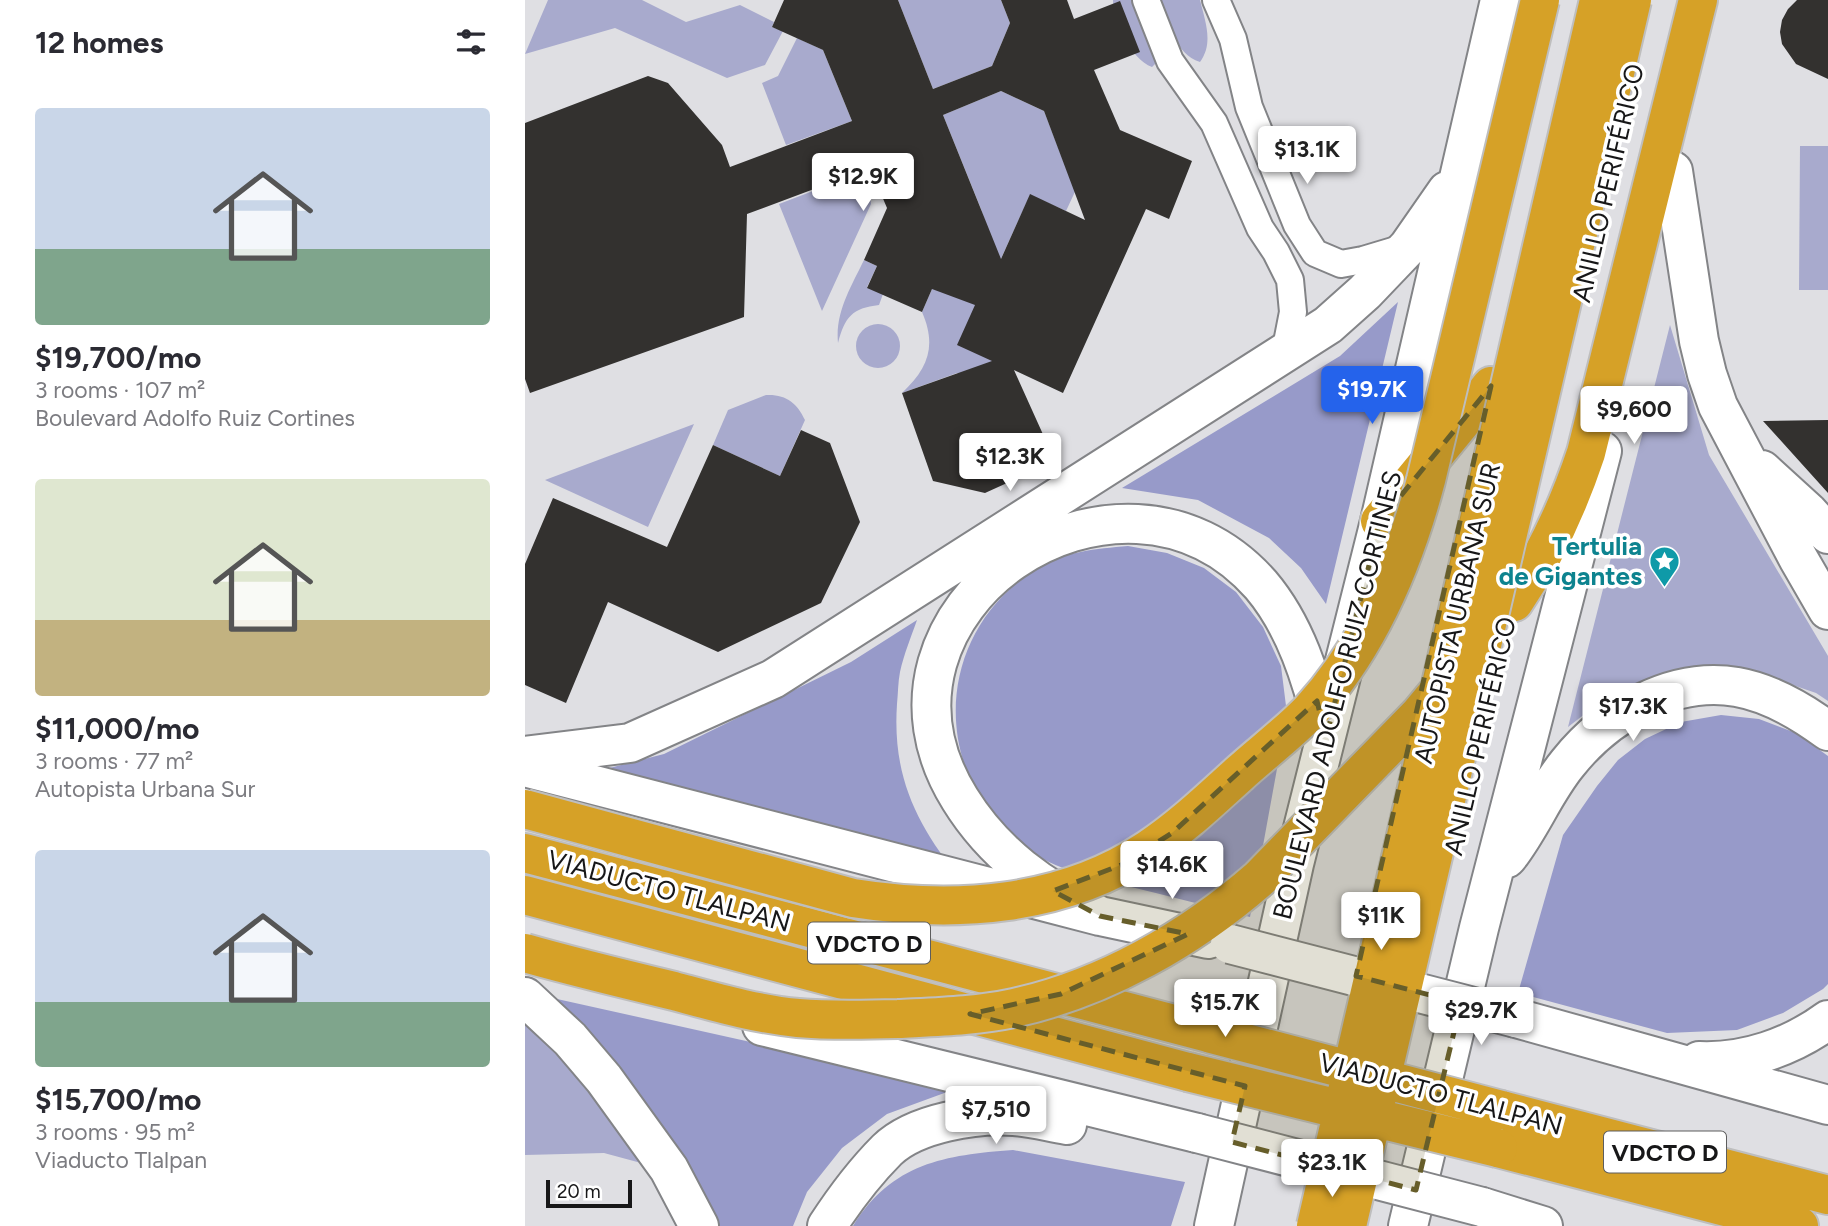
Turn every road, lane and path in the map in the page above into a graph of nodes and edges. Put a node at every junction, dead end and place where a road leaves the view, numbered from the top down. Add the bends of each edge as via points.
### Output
1 (1146, 0) edge
2 (1216, 0) edge
3 (1500, 0) edge
4 (1540, 0) edge
5 (1580, 0) edge
6 (1599, 0) edge
7 (1632, 0) edge
8 (1651, 0) edge
9 (1698, 0) edge
10 (1710, 0) edge
11 (1673, 171) junction
12 (1460, 172) junction
13 (1408, 247) junction
14 (1285, 353) junction
15 (1491, 386) junction
16 (1741, 452) junction
17 (1380, 521) junction
18 (1828, 534) edge
19 (1828, 610) edge
20 (1828, 731) edge
21 (1326, 738) junction
22 (525, 756) edge
23 (525, 766) edge
24 (525, 809) edge
25 (525, 853) edge
26 (1493, 876) junction
27 (525, 895) edge
28 (1100, 916) junction
29 (525, 953) edge
30 (525, 968) edge
31 (525, 997) edge
32 (1828, 1020) edge
33 (1652, 1056) junction
34 (1828, 1104) edge
35 (1184, 1130) junction
36 (1828, 1195) edge
37 (1412, 1219) edge
38 (699, 1226) edge
39 (827, 1226) edge
40 (1214, 1226) edge
41 (1299, 1226) edge
42 (1316, 1226) edge
43 (1347, 1226) edge
44 (1366, 1226) edge
45 (1543, 1226) edge
46 (1799, 1226) edge

1 - 14 street via 1170,61 1214,123 1260,228 1290,280 1293,312
2 - 13 street via 1233,39 1249,107 1297,225 1315,253 1341,264
3 - 12 main road, BOULEVARD ADOLFO RUIZ CORTINES
4 - 24 highway, bridge via 1426,480 1396,572 1363,637 1310,711 1172,833 1121,865 1069,887 1016,900 934,906 853,898
5 - 15 highway
6 - 42 highway, AUTOPISTA URBANA SUR, bridge
7 - 43 highway, AUTOPISTA URBANA SUR, bridge
8 - 44 highway, ANILLO PERIFÉRICO
9 - 29 highway, bridge via 1595,421 1576,484 1548,549 1514,602 1419,715 1231,903 1139,961 1061,994 1014,1007 925,1018 839,1020 742,1009
10 - 11 main road
11 - 16 main road via 1699,341 1707,374
11 - 26 main road
12 - 13 main road
12 - 17 main road, BOULEVARD ADOLFO RUIZ CORTINES
13 - 14 main road via 1328,326
14 - 22 main road via 773,679 630,743
15 - 17 highway
15 - 41 highway
16 - 18 main road
16 - 19 main road
17 - 21 main road, BOULEVARD ADOLFO RUIZ CORTINES
20 - 26 main road via 1786,704 1736,687 1710,685 1662,694 1620,716 1584,744
21 - 28 main road via 1304,662 1276,604 1242,567 1201,541 1156,527 1087,527 1044,542 1001,569 965,607 940,652 931,699 935,744 951,785 990,839 1041,884
21 - 40 main road, BOULEVARD ADOLFO RUIZ CORTINES
23 - 28 main road
25 - 36 highway, VIADUCTO TLALPAN / VDCTO D, bridge
26 - 37 main road
27 - 46 highway, VIADUCTO TLALPAN / VDCTO D, bridge via 1188,1072
28 - 33 main road, bridge via 1230,944
30 - 35 main road
31 - 38 main road via 604,1079 669,1169
32 - 33 main road via 1793,1041 1740,1058 1691,1061
33 - 34 main road
35 - 39 main road via 1125,1134 1013,1116 960,1119 923,1128 888,1148
35 - 45 main road, bridge

